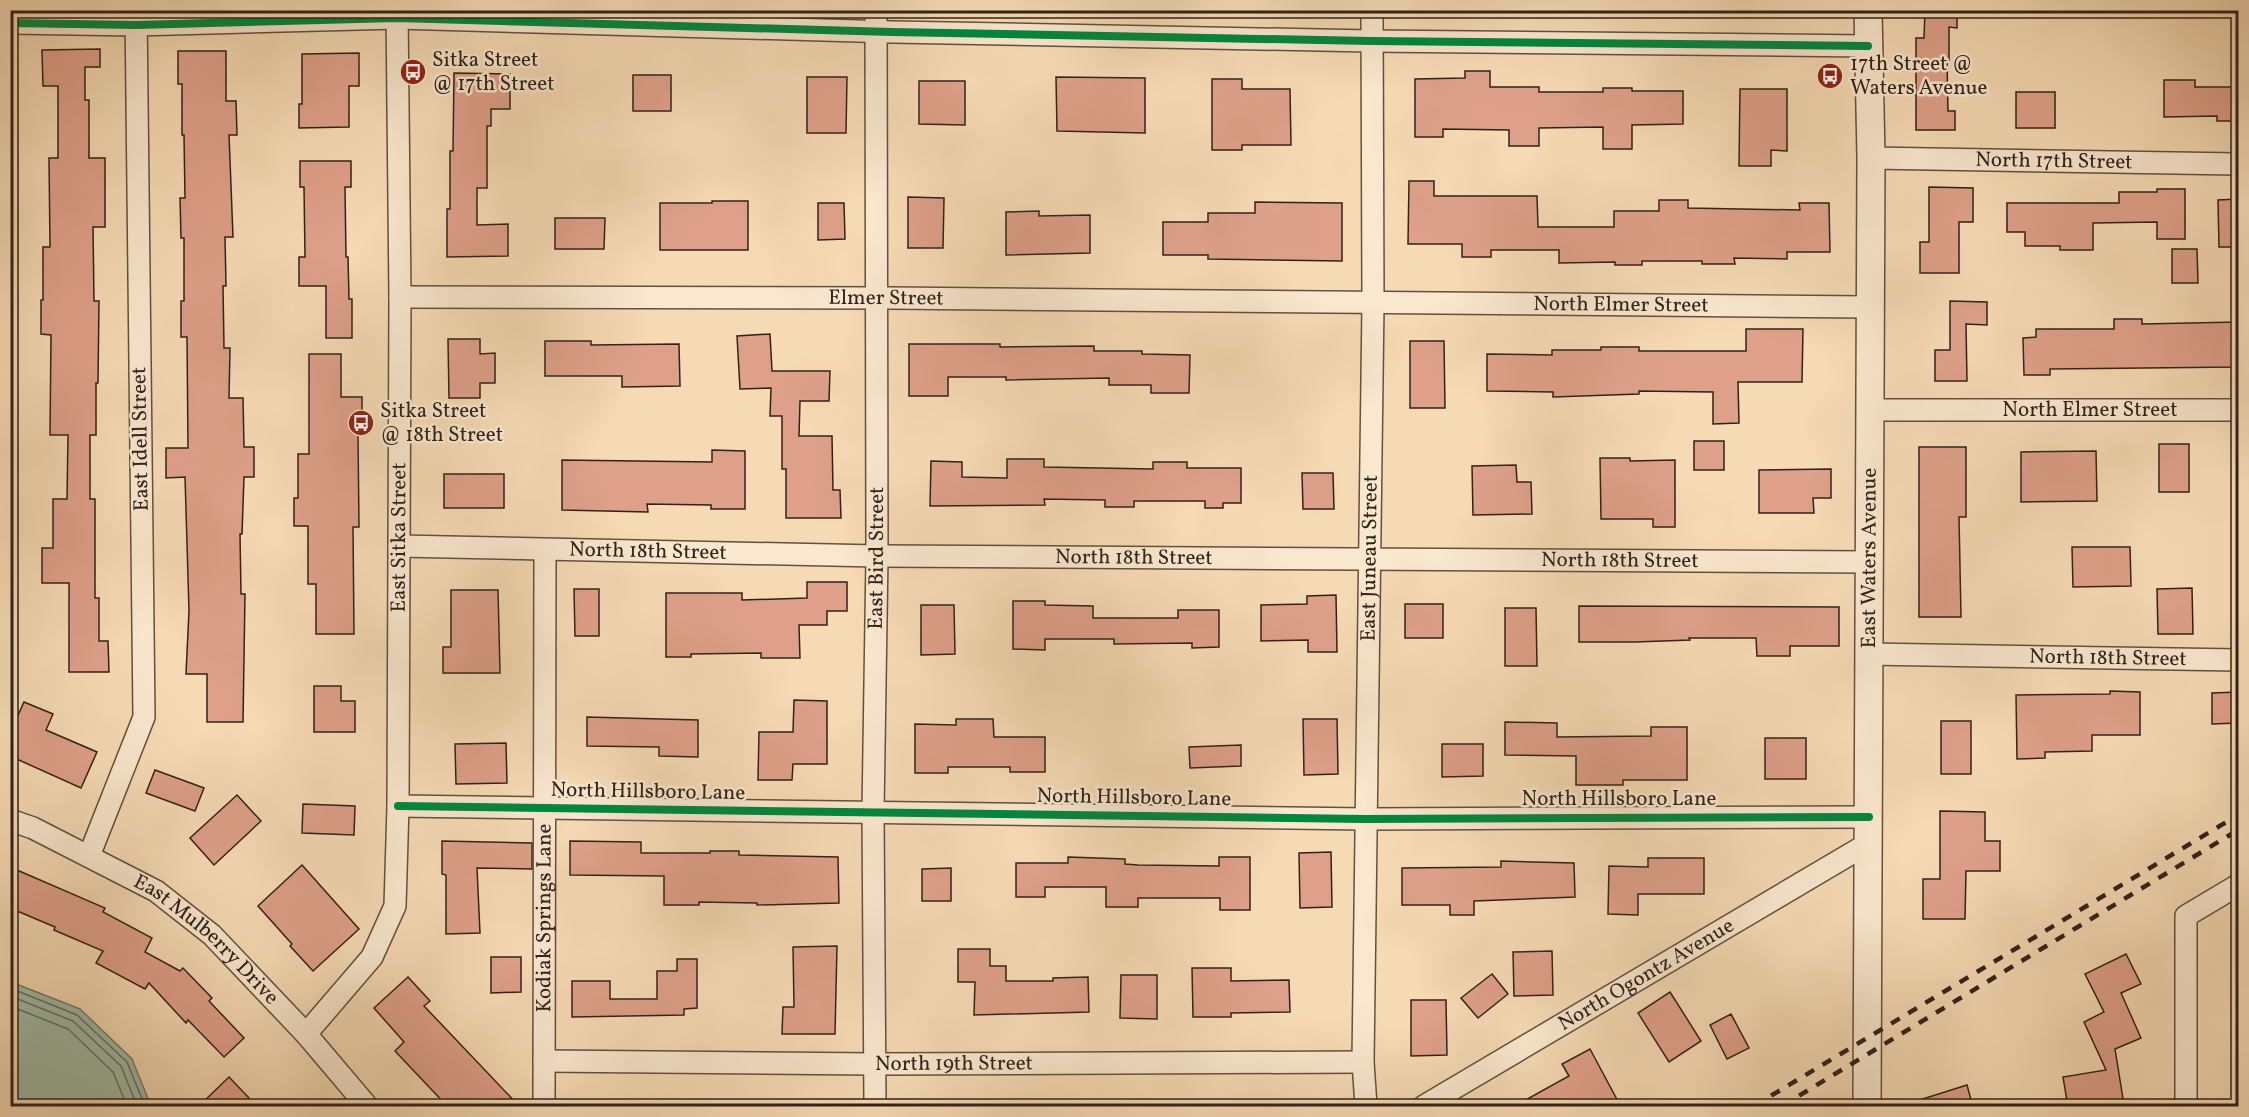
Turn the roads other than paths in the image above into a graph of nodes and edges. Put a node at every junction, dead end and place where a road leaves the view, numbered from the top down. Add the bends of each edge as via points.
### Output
1 (876, 10) edge
2 (1372, 10) edge
3 (1869, 10) edge
4 (398, 14) edge
5 (136, 18) edge
6 (10, 23) edge
7 (876, 32) junction
8 (1371, 41) junction
9 (1868, 46) junction
10 (1871, 158) junction
11 (2238, 164) edge
12 (400, 297) junction
13 (877, 298) junction
14 (1373, 303) junction
15 (1870, 307) junction
16 (1870, 410) junction
17 (2238, 410) edge
18 (399, 546) junction
19 (545, 550) junction
20 (877, 556) junction
21 (1370, 559) junction
22 (1869, 562) junction
23 (1868, 654) junction
24 (2238, 660) edge
25 (398, 806) junction
26 (546, 809) junction
27 (873, 812) junction
28 (1366, 819) junction
29 (10, 820) edge
30 (1869, 830) junction
31 (89, 856) junction
32 (2238, 885) edge
33 (306, 1034) junction
34 (544, 1061) junction
35 (1364, 1062) junction
36 (874, 1064) junction
37 (367, 1107) edge
38 (544, 1107) edge
39 (875, 1107) edge
40 (1366, 1107) edge
41 (1424, 1107) edge
42 (1867, 1107) edge
43 (2186, 1107) edge

1 - 7 street, East Bird Street
2 - 8 street, East Juneau Street
3 - 9 street, East Waters Avenue
4 - 5 street
4 - 7 street
4 - 12 street, East Sitka Street
5 - 6 street
5 - 31 street, East Idell Street via 144,717
7 - 8 street
7 - 13 street, East Bird Street
8 - 9 street
8 - 14 street, East Juneau Street
9 - 10 street, East Waters Avenue
10 - 11 street, North 17th Street
10 - 15 street, East Waters Avenue
12 - 13 street, Elmer Street
12 - 18 street, East Sitka Street
13 - 14 street, Elmer Street
13 - 20 street, East Bird Street
14 - 15 street, North Elmer Street
14 - 21 street, East Juneau Street
15 - 16 street, East Waters Avenue
16 - 17 street, North Elmer Street
16 - 22 street, East Waters Avenue
18 - 19 street, North 18th Street
18 - 25 street, East Sitka Street
19 - 20 street, North 18th Street
19 - 26 street, Kodiak Springs Lane
20 - 21 street, North 18th Street
20 - 27 street, East Bird Street
21 - 22 street, North 18th Street
21 - 28 street, East Juneau Street
22 - 23 street, East Waters Avenue
23 - 24 street, North 18th Street
23 - 30 street, East Waters Avenue
25 - 26 street, North Hillsboro Lane
25 - 33 street, East Sitka Street via 395,906 372,957
26 - 27 street, North Hillsboro Lane
26 - 34 street, Kodiak Springs Lane
27 - 28 street, North Hillsboro Lane
27 - 36 street, East Bird Street
28 - 30 street, North Hillsboro Lane
28 - 35 street, East Juneau Street
29 - 31 street, East Mulberry Drive
30 - 41 street, North Ogontz Avenue
30 - 42 street, East Waters Avenue
31 - 33 street, East Mulberry Drive via 156,891 212,935
32 - 43 street via 2186,916
33 - 37 street, East Mulberry Drive
34 - 36 street, North 19th Street
34 - 38 street, Kodiak Springs Lane
35 - 36 street, North 19th Street
35 - 40 street, East Juneau Street
36 - 39 street, East Bird Street

